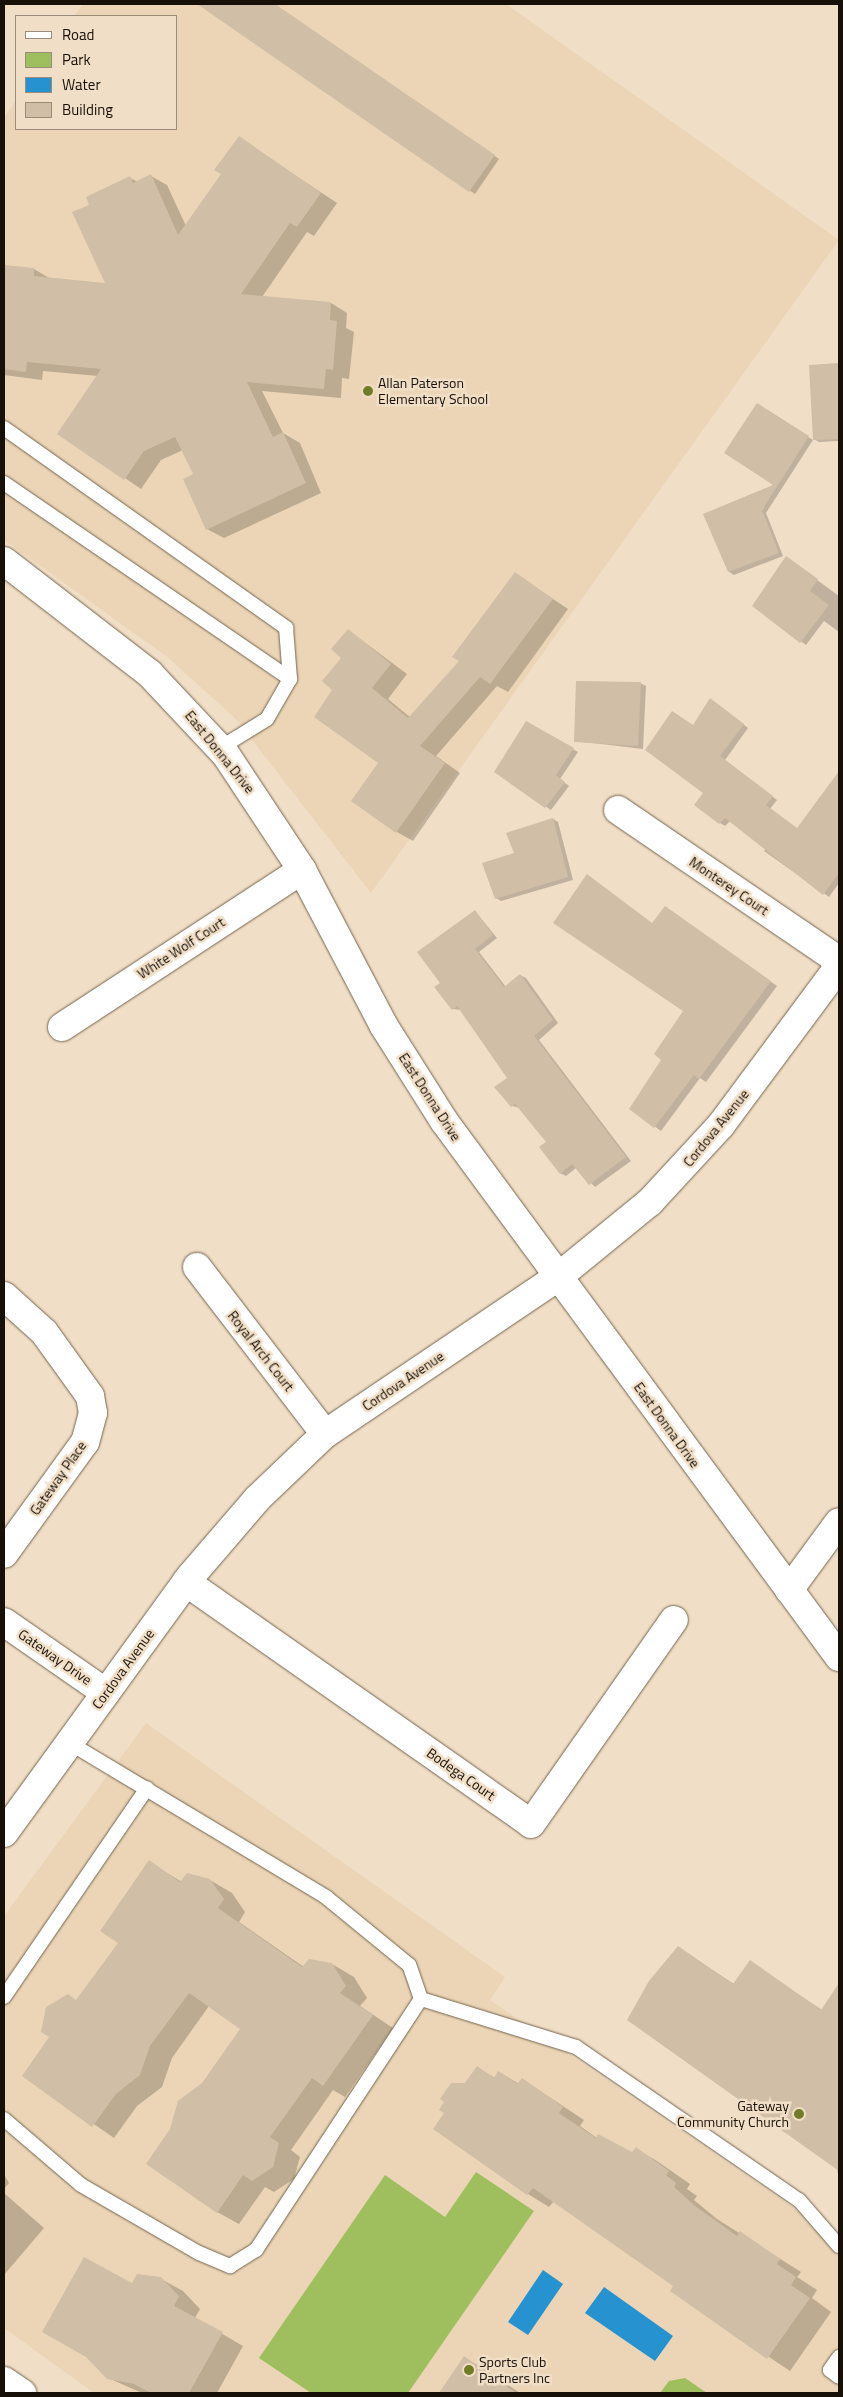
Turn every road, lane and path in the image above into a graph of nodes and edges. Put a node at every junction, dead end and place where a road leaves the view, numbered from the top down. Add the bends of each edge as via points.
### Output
1 (4, 428) edge
2 (4, 482) edge
3 (4, 561) edge
4 (290, 679) junction
5 (220, 748) junction
6 (618, 810) dead end
7 (302, 870) junction
8 (839, 961) edge
9 (839, 966) edge
10 (62, 1027) dead end
11 (197, 1268) dead end
12 (558, 1278) junction
13 (4, 1296) edge
14 (325, 1434) junction
15 (839, 1522) edge
16 (4, 1554) edge
17 (186, 1582) junction
18 (790, 1590) junction
19 (674, 1620) dead end
20 (4, 1622) edge
21 (839, 1657) edge
22 (106, 1693) junction
23 (70, 1743) junction
24 (147, 1788) junction
25 (4, 1833) edge
26 (4, 1997) edge
27 (421, 1998) junction
28 (4, 2119) edge
29 (839, 2246) edge
30 (839, 2357) edge
31 (839, 2377) edge
32 (4, 2381) edge
33 (22, 2393) edge

1 - 4 lane via 286,628
2 - 4 lane
3 - 5 street, East Donna Drive via 150,674
4 - 5 lane via 267,719
5 - 7 street, East Donna Drive
6 - 8 street, Monterey Court
7 - 10 street, White Wolf Court
7 - 12 street, East Donna Drive via 413,1074
9 - 12 street, Cordova Avenue via 721,1125 669,1184
11 - 14 street, Royal Arch Court
12 - 14 street, Cordova Avenue
12 - 18 street, East Donna Drive
13 - 16 street, Gateway Place via 44,1332 90,1396 93,1414 85,1442
14 - 17 street, Cordova Avenue via 258,1498
15 - 18 street
17 - 19 street, Bodega Court via 532,1824
17 - 22 street, Cordova Avenue
18 - 21 street, East Donna Drive
20 - 22 street, Gateway Drive
22 - 23 street, Cordova Avenue
23 - 24 lane
23 - 25 street, Cordova Avenue
24 - 26 lane
24 - 27 lane via 326,1897 409,1965
27 - 28 lane via 256,2250 230,2266 199,2253 81,2185
27 - 29 lane via 576,2047 799,2200
30 - 31 lane via 830,2370
32 - 33 street

